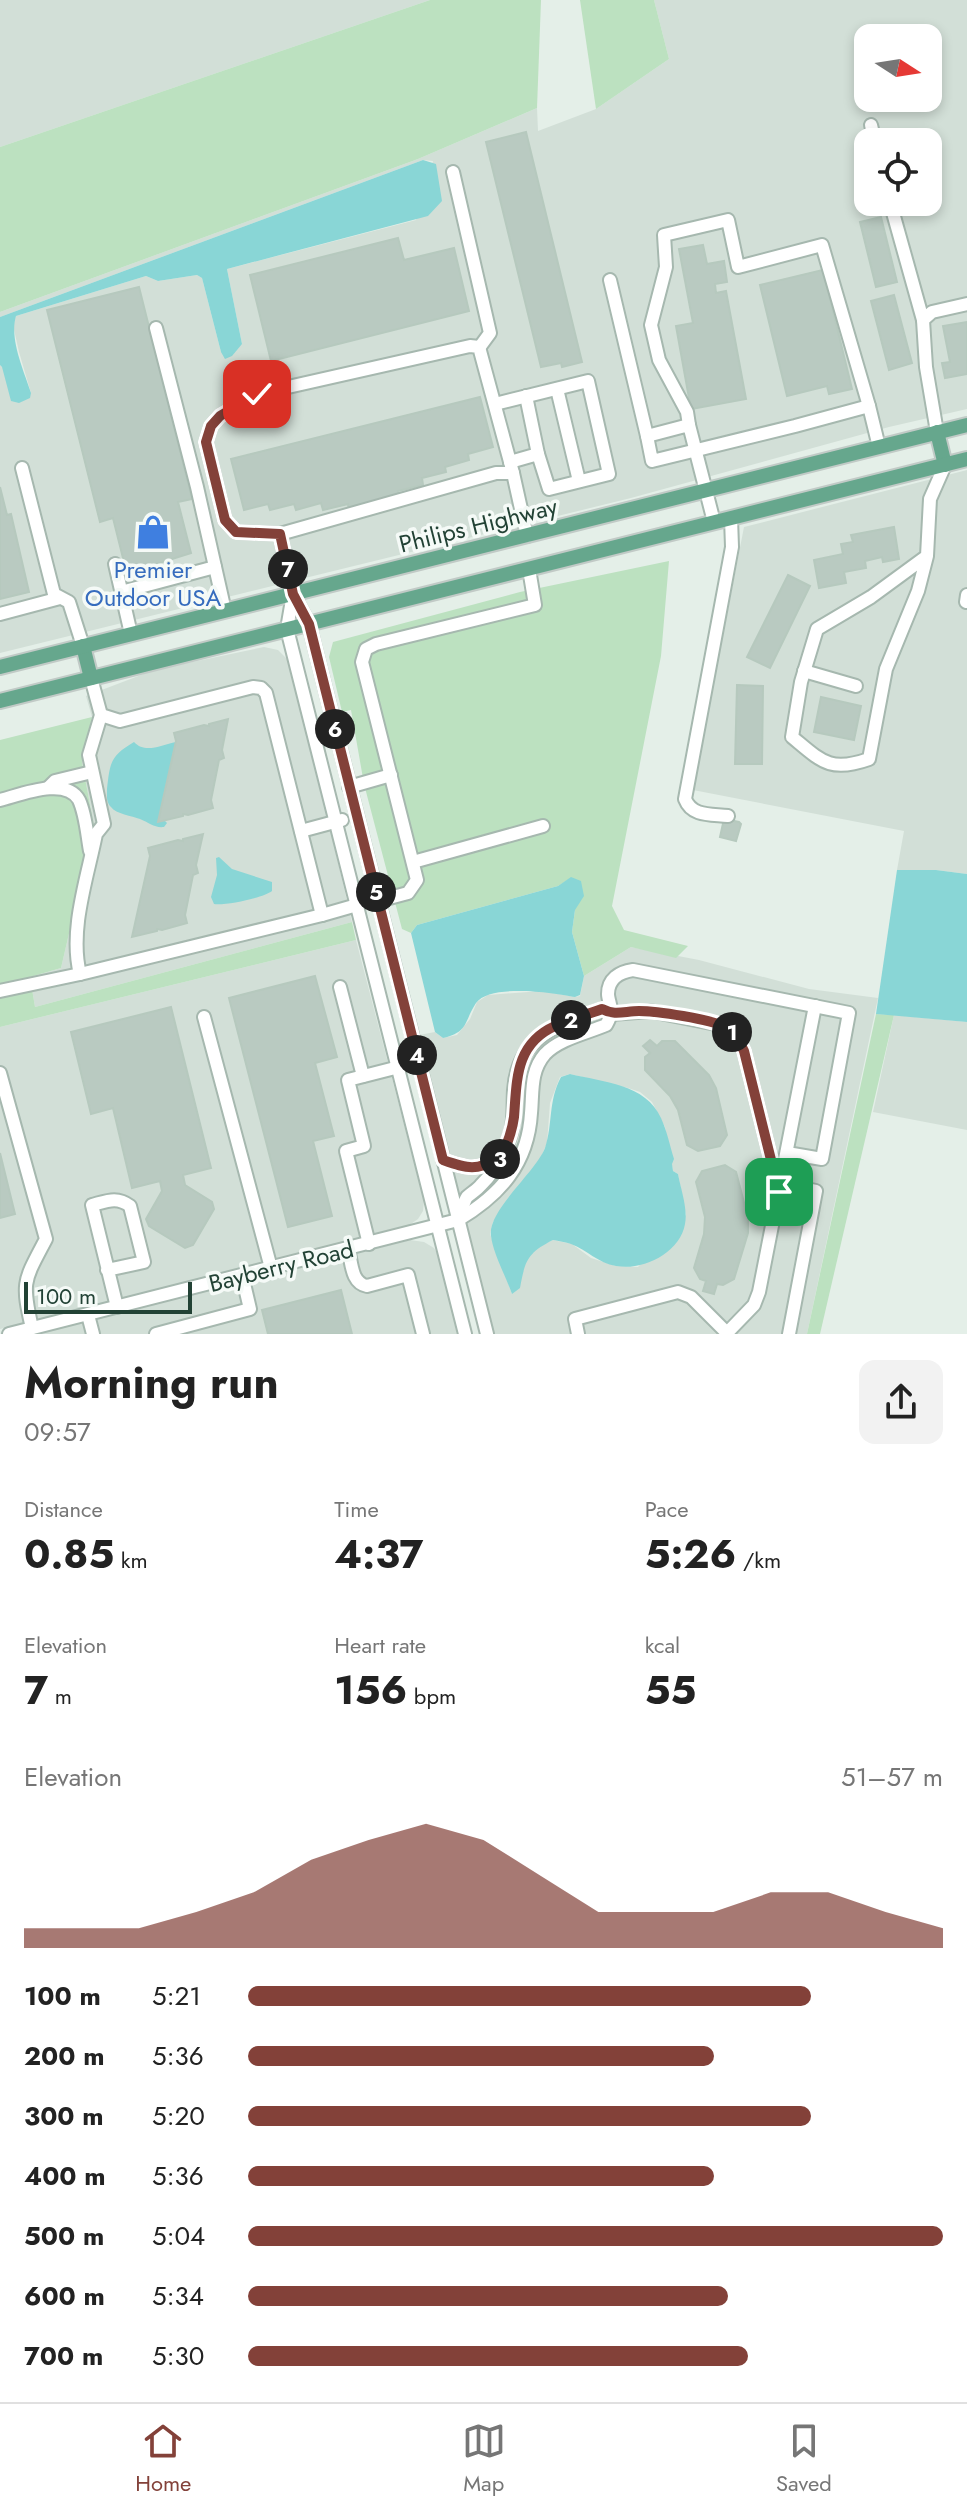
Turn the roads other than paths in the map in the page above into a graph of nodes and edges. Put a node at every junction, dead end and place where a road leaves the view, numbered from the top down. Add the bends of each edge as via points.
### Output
1 (871, 125) dead end
2 (872, 128) edge
3 (453, 172) dead end
4 (894, 216) edge
5 (610, 280) dead end
6 (967, 304) edge
7 (923, 320) junction
8 (156, 328) dead end
9 (479, 348) junction
10 (557, 389) junction
11 (526, 396) junction
12 (495, 404) junction
13 (869, 406) junction
14 (689, 425) junction
15 (967, 425) edge
16 (937, 432) junction
17 (647, 436) junction
18 (879, 447) junction
19 (695, 452) junction
20 (538, 454) junction
21 (967, 459) edge
22 (945, 465) junction
23 (512, 467) junction
24 (22, 468) dead end
25 (579, 481) junction
26 (705, 490) junction
27 (731, 518) junction
28 (714, 522) junction
29 (280, 534) junction
30 (527, 536) junction
31 (927, 556) junction
32 (115, 564) dead end
33 (215, 567) junction
34 (529, 569) junction
35 (121, 592) junction
36 (293, 594) junction
37 (60, 598) junction
38 (225, 611) junction
39 (0, 614) edge
40 (309, 624) junction
41 (287, 629) junction
42 (131, 634) junction
43 (83, 646) junction
44 (0, 667) edge
45 (804, 671) junction
46 (91, 678) junction
47 (856, 686) dead end
48 (0, 701) edge
49 (101, 715) junction
50 (92, 772) junction
51 (391, 775) junction
52 (349, 787) junction
53 (48, 788) junction
54 (0, 800) edge
55 (357, 816) junction
56 (728, 816) dead end
57 (337, 821) junction
58 (543, 826) dead end
59 (301, 831) junction
60 (92, 857) junction
61 (413, 862) junction
62 (378, 901) junction
63 (357, 905) junction
64 (322, 915) junction
65 (80, 974) junction
66 (340, 987) dead end
67 (0, 991) edge
68 (815, 1006) junction
69 (612, 1014) junction
70 (204, 1017) dead end
71 (399, 1067) junction
72 (0, 1073) edge
73 (363, 1076) junction
74 (787, 1153) junction
75 (501, 1158) junction
76 (443, 1160) junction
77 (780, 1188) junction
78 (458, 1220) junction
79 (438, 1226) junction
80 (369, 1244) junction
81 (348, 1249) junction
82 (271, 1268) junction
83 (107, 1270) junction
84 (242, 1275) junction
85 (117, 1307) junction
86 (88, 1315) junction
87 (32, 1328) junction
88 (726, 1333) edge
89 (9, 1334) edge
90 (93, 1334) edge
91 (156, 1334) edge
92 (423, 1334) edge
93 (465, 1334) edge
94 (487, 1334) edge
95 (578, 1334) edge
96 (789, 1334) edge

1 - 2 street
3 - 9 street via 490,333
4 - 7 street
5 - 17 street
6 - 7 street via 932,312
7 - 16 street
8 - 33 street
9 - 12 street
9 - 29 street via 257,394 220,416 206,442 225,520 236,532
10 - 11 street
10 - 25 street
10 - 25 street via 588,381 609,474
11 - 12 street
11 - 20 street
12 - 23 street
13 - 14 street via 822,245 738,267 728,220 664,235 666,267 651,325 659,360
13 - 18 street
13 - 19 street
14 - 17 street
14 - 19 street
15 - 16 main road, Philips Highway
16 - 18 main road, Philips Highway
16 - 22 main road
17 - 19 street via 652,461
18 - 26 main road, Philips Highway
19 - 26 street
20 - 23 street
20 - 25 street via 549,489
21 - 22 main road
22 - 27 main road
22 - 31 street via 930,499
23 - 29 street
23 - 30 street
24 - 37 street via 54,594
26 - 28 street
26 - 30 main road, Philips Highway
27 - 28 main road
27 - 56 street via 732,547 685,799 693,812
28 - 34 main road
29 - 36 street
30 - 36 main road, Philips Highway
31 - 45 street via 817,629
31 - 45 street via 886,669 869,759 848,766 823,762 792,737
32 - 35 street
33 - 35 street
33 - 38 street
34 - 40 main road
34 - 51 street via 535,605 366,649 362,662
35 - 42 street
36 - 38 main road, Philips Highway
36 - 40 street
36 - 41 street
37 - 39 street
37 - 43 street via 69,602
38 - 42 main road, Philips Highway
40 - 41 main road
40 - 52 street
41 - 46 main road
41 - 57 street
42 - 43 main road, Philips Highway
43 - 44 main road, Philips Highway
43 - 46 main road
45 - 47 street
46 - 48 main road
46 - 49 street
49 - 50 street via 89,755
49 - 59 street via 120,721 261,688
50 - 53 street via 55,781
50 - 60 street via 104,824 96,834
51 - 52 street
51 - 61 street
52 - 55 street
53 - 54 street
53 - 60 street via 69,791 80,803
55 - 57 street
55 - 62 street
57 - 59 street
57 - 63 street
58 - 61 street
59 - 64 street
60 - 65 street via 76,940
61 - 62 street via 417,880 408,893
62 - 76 street
63 - 64 street
63 - 71 street
64 - 65 street
65 - 67 street
66 - 73 street
68 - 69 street via 633,970 610,982
68 - 74 street
68 - 74 street via 849,1013 825,1144 822,1159
69 - 75 street via 602,1009 538,1036 518,1068 514,1118
69 - 77 street via 650,1011 721,1025 732,1032 744,1051
69 - 78 street, Bayberry Road via 606,1025 566,1040 538,1063 530,1125 518,1163 495,1195
70 - 82 street
71 - 73 street
71 - 79 street
72 - 87 street via 46,1239 26,1277 24,1297
73 - 80 street via 348,1080 364,1146 346,1151
74 - 77 street
75 - 76 street via 476,1169
75 - 78 street via 492,1175 467,1198
76 - 78 street
77 - 88 street via 759,1292 754,1305
77 - 96 street via 816,1191
78 - 79 street, Bayberry Road
78 - 94 street
79 - 80 street, Bayberry Road
79 - 93 street
80 - 81 street, Bayberry Road
81 - 82 street, Bayberry Road
81 - 92 street via 361,1285 408,1275
82 - 84 street, Bayberry Road
83 - 83 street via 92,1205 122,1200 130,1206 144,1262
83 - 85 street
84 - 85 street, Bayberry Road
84 - 91 street via 250,1309
85 - 86 street, Bayberry Road
86 - 87 street, Bayberry Road
86 - 90 street
87 - 89 street, Bayberry Road
88 - 95 street via 691,1297 678,1292 575,1319

